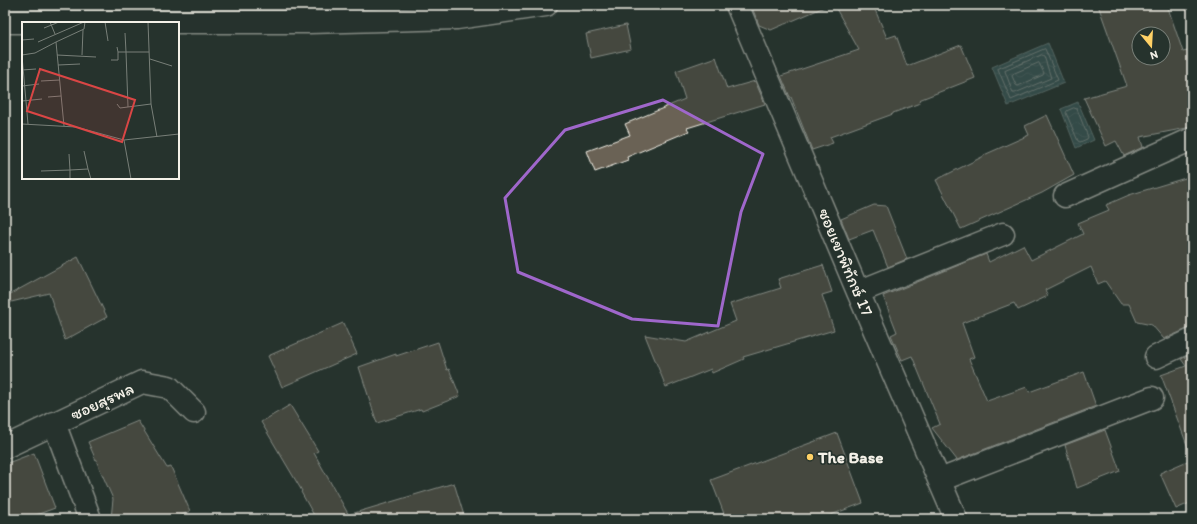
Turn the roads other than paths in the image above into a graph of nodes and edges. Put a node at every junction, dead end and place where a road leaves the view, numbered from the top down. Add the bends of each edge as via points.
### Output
1 (546, 5) edge
2 (737, 5) edge
3 (5, 22) edge
4 (1192, 139) edge
5 (1065, 196) dead end
6 (1003, 234) dead end
7 (858, 292) junction
8 (1192, 340) edge
9 (1156, 357) dead end
10 (1152, 398) dead end
11 (194, 412) dead end
12 (54, 423) junction
13 (5, 447) edge
14 (940, 480) junction
15 (90, 519) edge
16 (956, 519) edge

1 - 3 street via 457,18 309,22
2 - 7 street, ซอยเขาพิทักษ์ 17
4 - 5 street
6 - 7 street
7 - 14 street, ซอยเขาพิทักษ์ 17
8 - 9 street
10 - 14 street
11 - 12 street, ซอยสุรพล via 169,387 142,382
12 - 13 street, ซอยสุรพล
12 - 15 street
14 - 16 street, ซอยเขาพิทักษ์ 17

